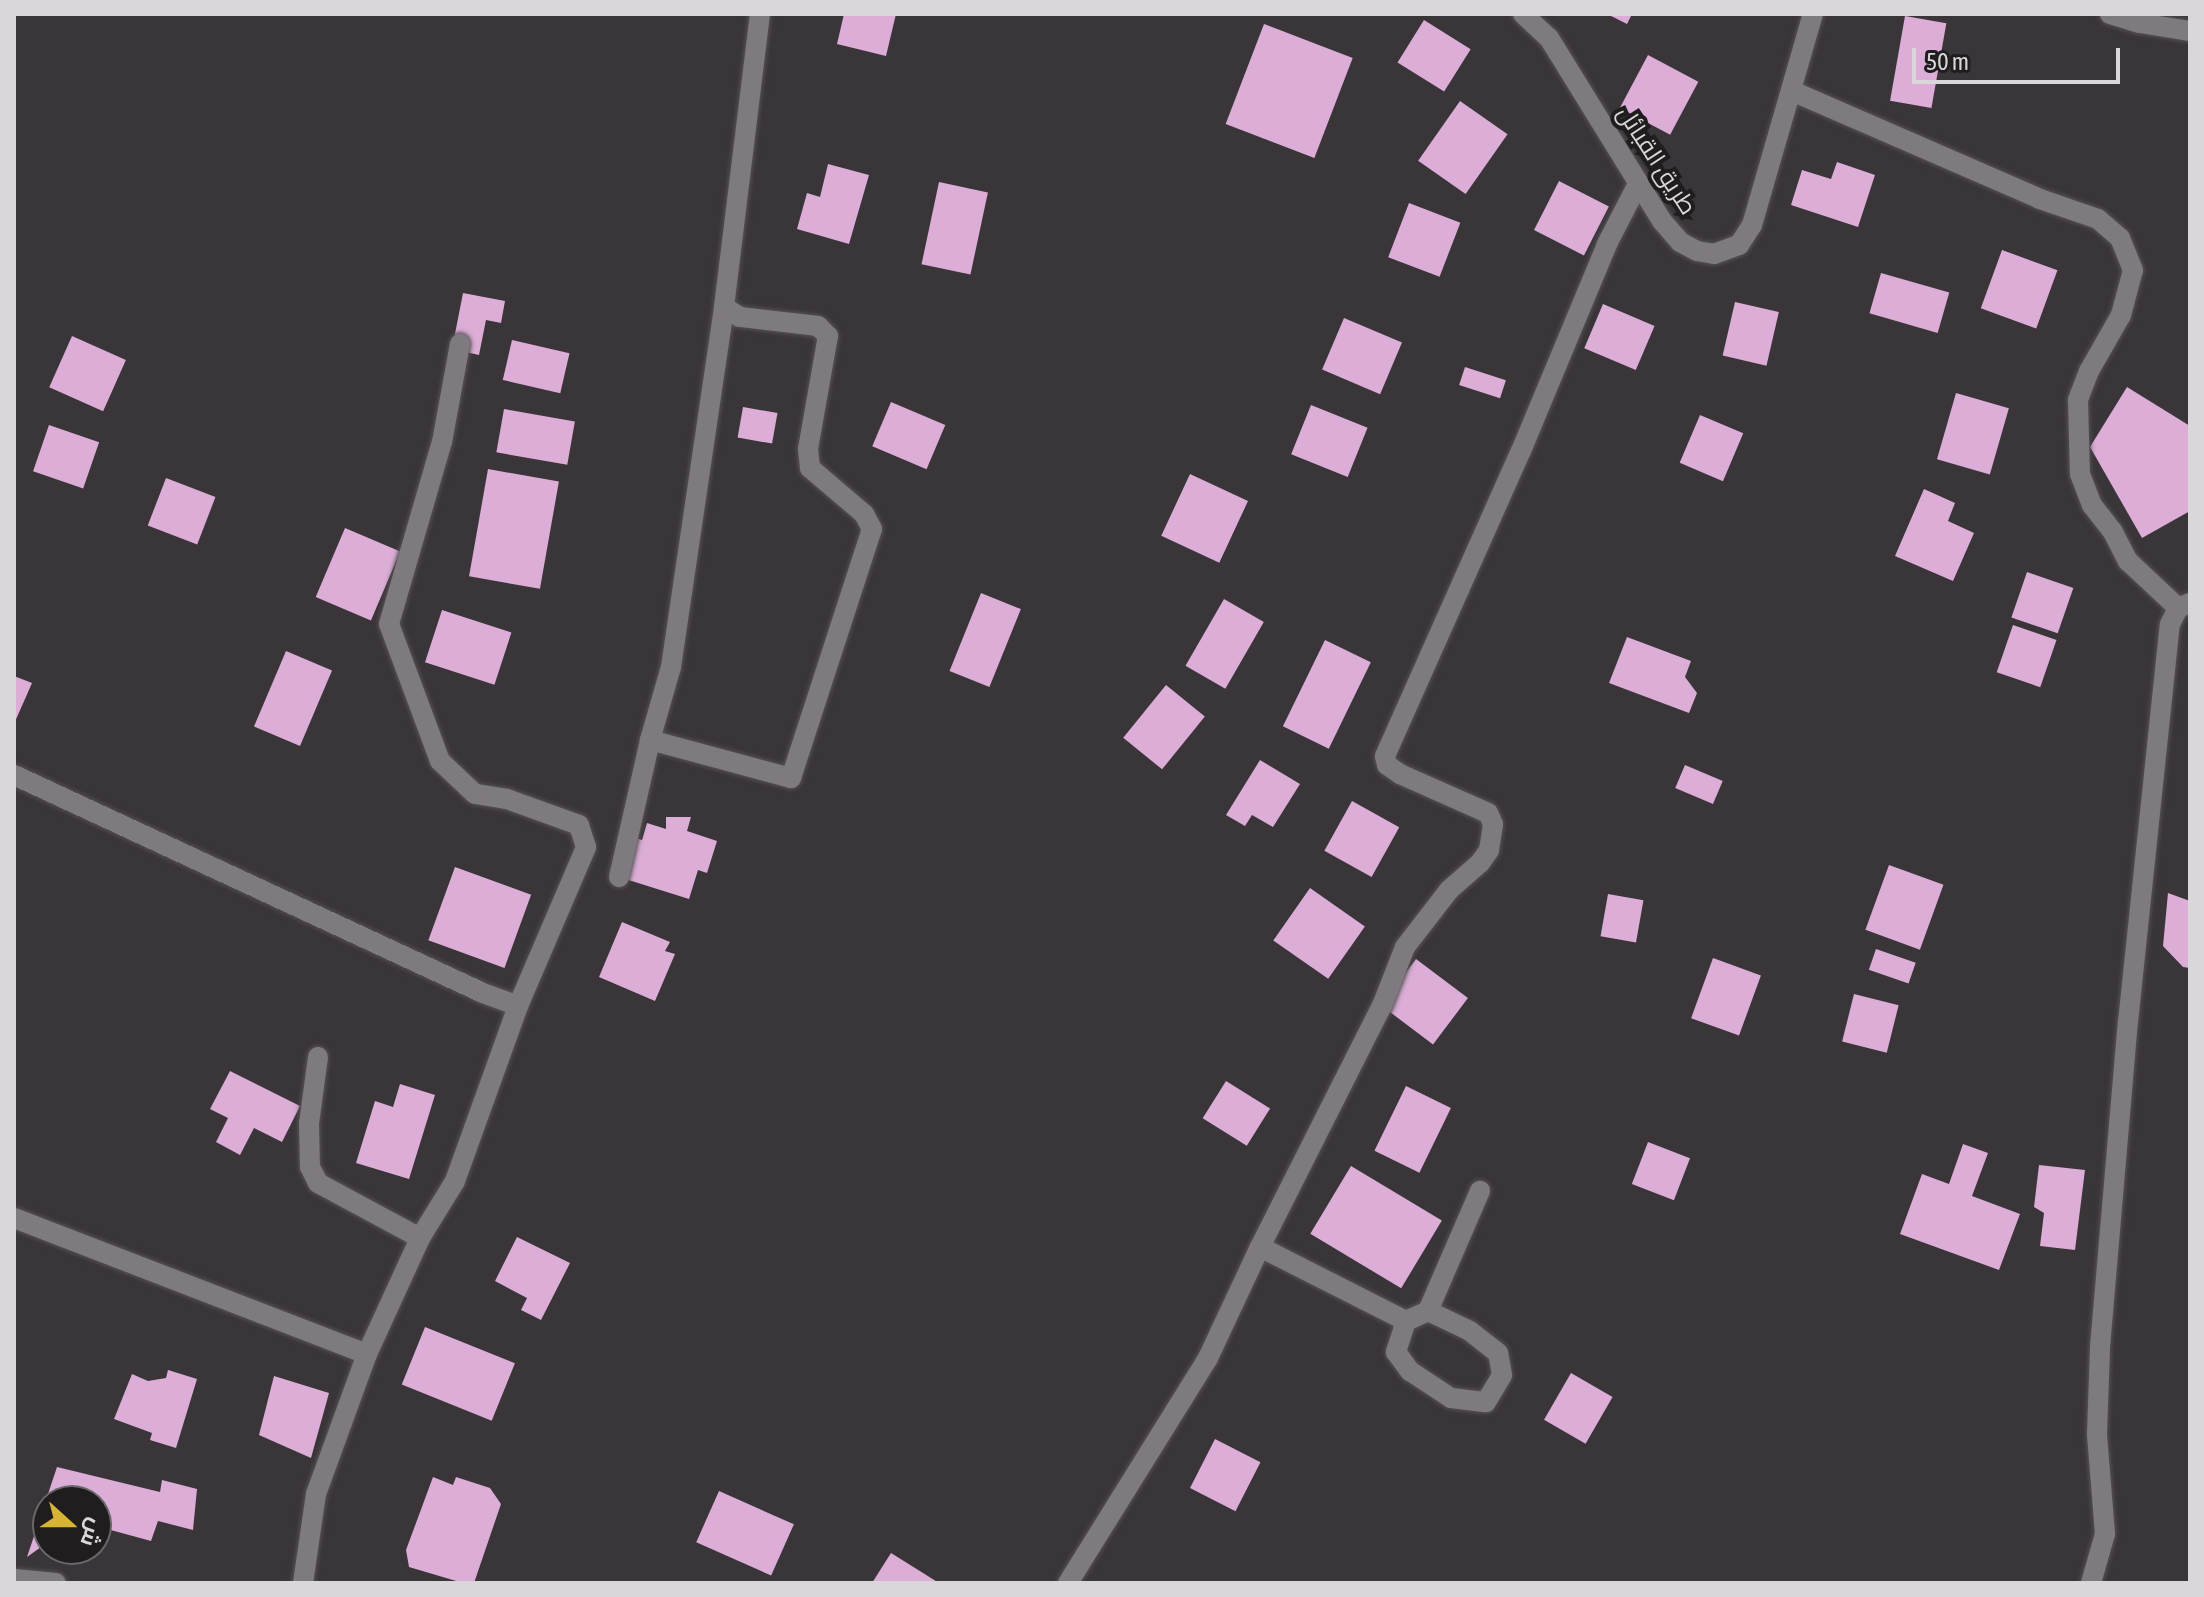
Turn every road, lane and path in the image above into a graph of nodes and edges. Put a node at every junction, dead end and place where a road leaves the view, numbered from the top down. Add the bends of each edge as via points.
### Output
1 (760, 14) edge
2 (1523, 14) edge
3 (1813, 14) edge
4 (2110, 14) edge
5 (2190, 31) edge
6 (1792, 91) junction
7 (1638, 184) junction
8 (724, 307) junction
9 (460, 344) dead end
10 (2184, 606) edge
11 (650, 740) junction
12 (14, 775) edge
13 (619, 877) dead end
14 (518, 1006) junction
15 (318, 1057) dead end
16 (1480, 1191) dead end
17 (14, 1218) edge
18 (420, 1238) junction
19 (1260, 1247) junction
20 (1428, 1311) junction
21 (1406, 1321) junction
22 (367, 1354) junction
23 (14, 1579) edge
24 (56, 1583) edge
25 (303, 1583) edge
26 (1068, 1583) edge
27 (2091, 1583) edge

1 - 8 street
2 - 7 street, طريق القبائل via 1549,38
3 - 6 street, طريق القبائل
4 - 5 street
6 - 7 street, طريق القبائل via 1752,225 1739,245 1714,254 1680,242
6 - 10 street via 2098,219 2120,238 2133,270 2121,315 2078,400 2080,474 2092,505 2128,561
7 - 19 street via 1607,244 1385,756 1387,765 1400,774 1488,813 1493,840 1480,863 1449,890 1405,947 1382,1006
8 - 11 street via 671,667
8 - 11 street via 740,317 818,326 828,336 808,461 864,514 872,529 791,778
9 - 14 street via 442,442 389,624 440,761 475,794 507,799 579,825 586,847
10 - 27 street via 2170,624 2128,1022 2100,1347 2097,1434 2105,1534
11 - 13 street
12 - 14 street
14 - 18 street via 455,1181
15 - 18 street via 309,1124 310,1167 318,1183
16 - 20 street
17 - 22 street
18 - 22 street
19 - 21 street
19 - 26 street via 1208,1358
20 - 21 street
20 - 21 street via 1470,1331 1498,1353 1502,1375 1486,1402 1451,1398 1410,1371 1396,1352
22 - 25 street via 316,1494
23 - 24 street

